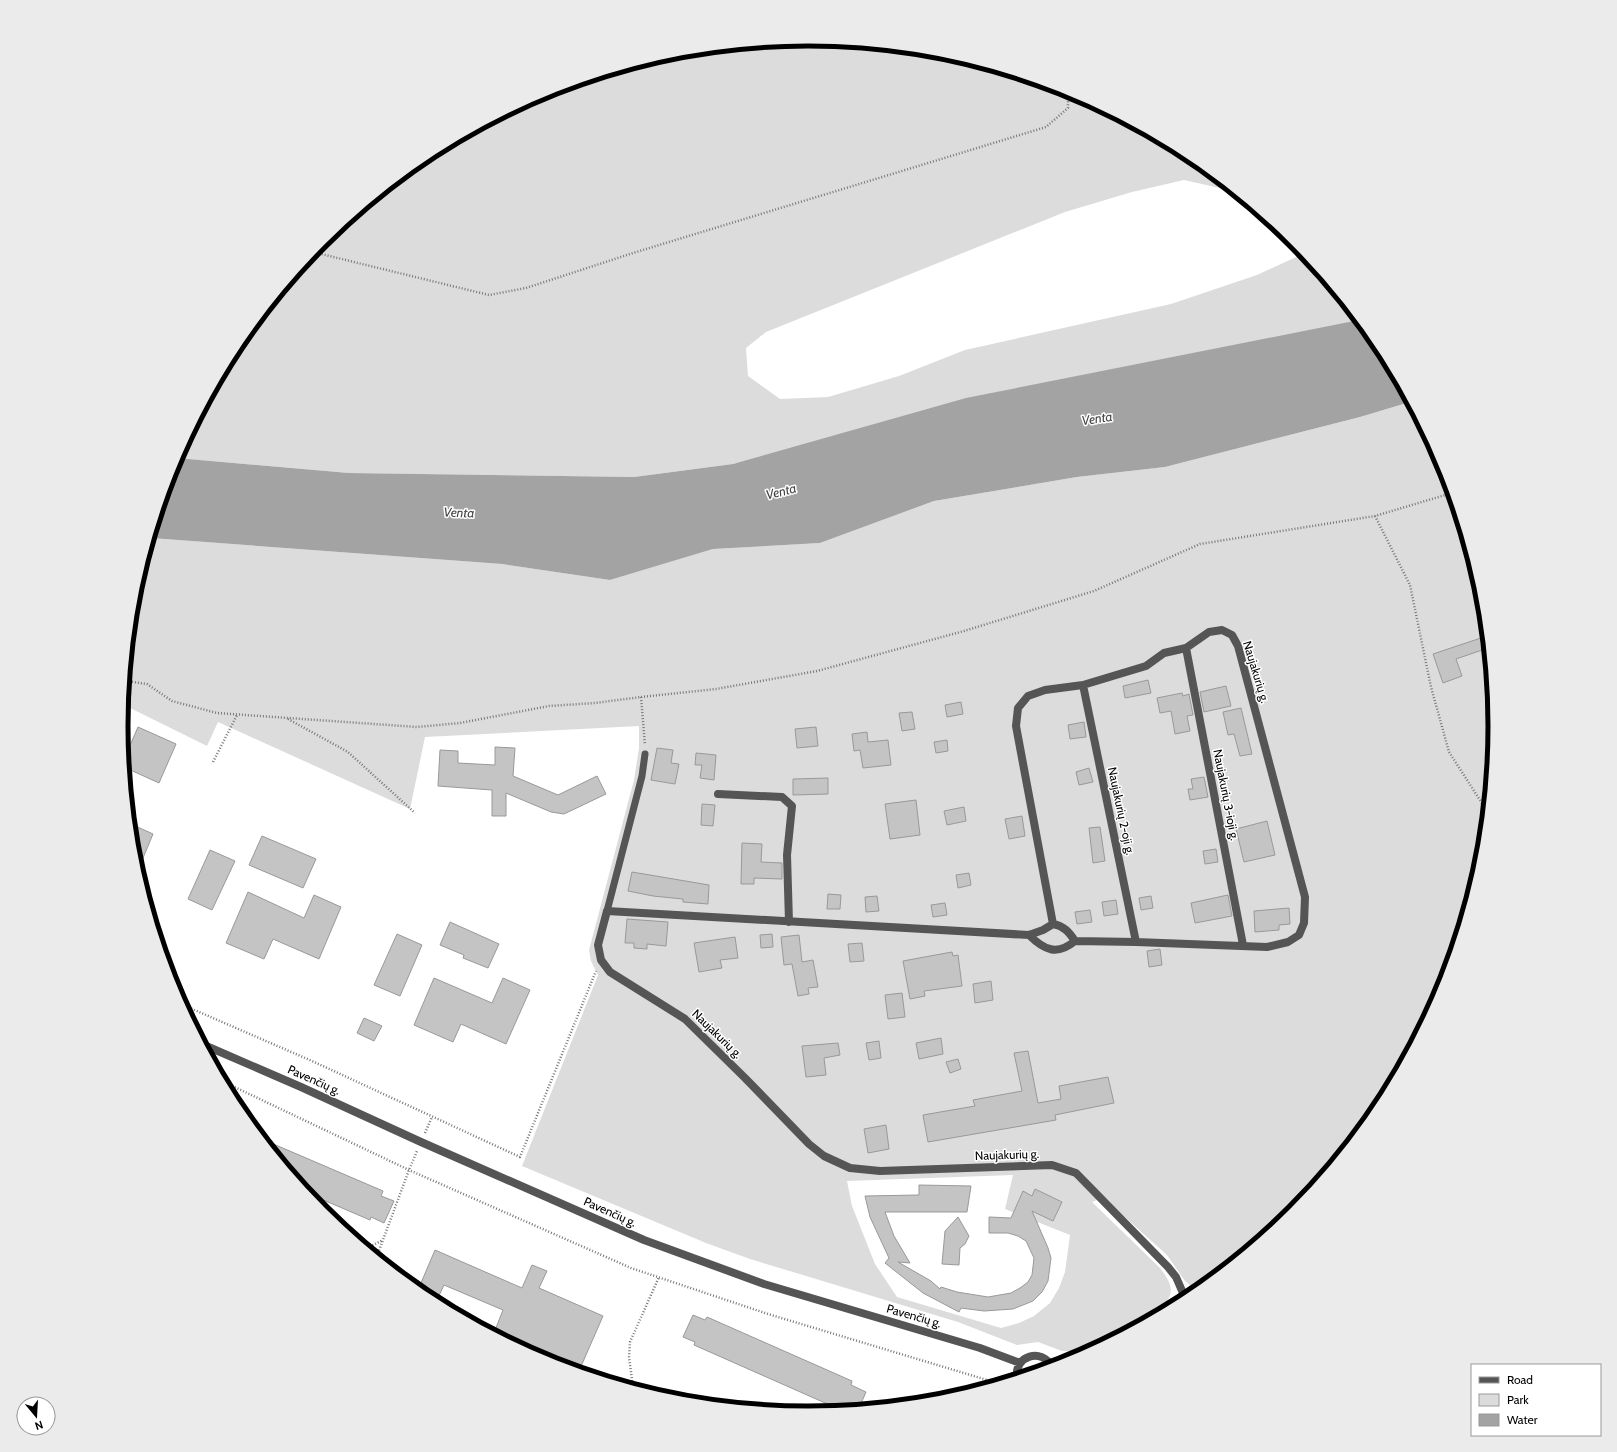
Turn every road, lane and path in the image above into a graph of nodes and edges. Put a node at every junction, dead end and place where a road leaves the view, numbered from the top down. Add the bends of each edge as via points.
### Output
1 (1068, 98) edge
2 (320, 254) edge
3 (1447, 494) edge
4 (1375, 516) junction
5 (1186, 648) junction
6 (130, 682) edge
7 (1083, 685) junction
8 (641, 697) junction
9 (237, 715) junction
10 (286, 718) junction
11 (644, 754) joint
12 (214, 762) dead end
13 (718, 794) dead end
14 (1484, 806) edge
15 (415, 812) dead end
16 (607, 910) junction
17 (789, 922) junction
18 (1053, 924) junction
19 (1029, 935) junction
20 (1075, 941) junction
21 (1136, 942) junction
22 (1243, 945) junction
23 (601, 960) junction
24 (190, 1008) edge
25 (210, 1048) edge
26 (232, 1086) edge
27 (432, 1117) junction
28 (421, 1142) junction
29 (409, 1170) junction
30 (384, 1240) junction
31 (371, 1246) edge
32 (379, 1252) edge
33 (658, 1277) junction
34 (1183, 1293) edge
35 (1048, 1362) edge
36 (1020, 1363) junction
37 (1017, 1373) edge
38 (990, 1381) edge
39 (632, 1383) edge

1 - 2 path via 1068,108 1046,127 526,288 489,295
3 - 4 path
4 - 8 path via 1200,544 1094,591 964,631 817,671 716,689
4 - 14 path via 1410,585 1431,687 1449,752
5 - 7 street, Naujakurių g. via 1164,654 1146,666
5 - 22 street, Naujakurių 3-ioji g.
5 - 22 street, Naujakurių g. via 1209,632 1222,630 1232,635 1238,646 1305,897 1304,923 1299,935 1288,942 1267,947
6 - 9 path via 147,684 172,701 217,713
7 - 18 street, Naujakurių g. via 1039,692 1028,696 1018,708 1016,726
7 - 21 street, Naujakurių 2-oji g.
8 - 10 path via 549,706 460,723 417,727
8 - 11 path
9 - 10 path
9 - 12 path
10 - 15 path via 348,752
11 - 16 lane via 642,776
13 - 17 street via 782,797 792,806 787,855
16 - 17 street
16 - 23 street via 598,945
17 - 19 street
18 - 19 street
18 - 20 street via 1068,930
19 - 20 street via 1038,944 1058,951
20 - 21 street, Naujakurių g.
21 - 22 street, Naujakurių g.
23 - 27 path via 520,1157
23 - 34 street, Naujakurių g. via 610,972 685,1019 824,1156 850,1168 880,1171 1052,1165 1076,1173 1168,1267
24 - 27 path
25 - 28 street, Pavenčių g.
26 - 29 path
27 - 28 path
28 - 29 path
28 - 36 street, Pavenčių g. via 644,1240 764,1284 980,1348
29 - 30 path
29 - 33 path via 631,1268
30 - 31 path
30 - 32 path
33 - 38 path via 768,1314
33 - 39 path via 630,1342
35 - 36 street via 1039,1356 1028,1356
36 - 37 street

